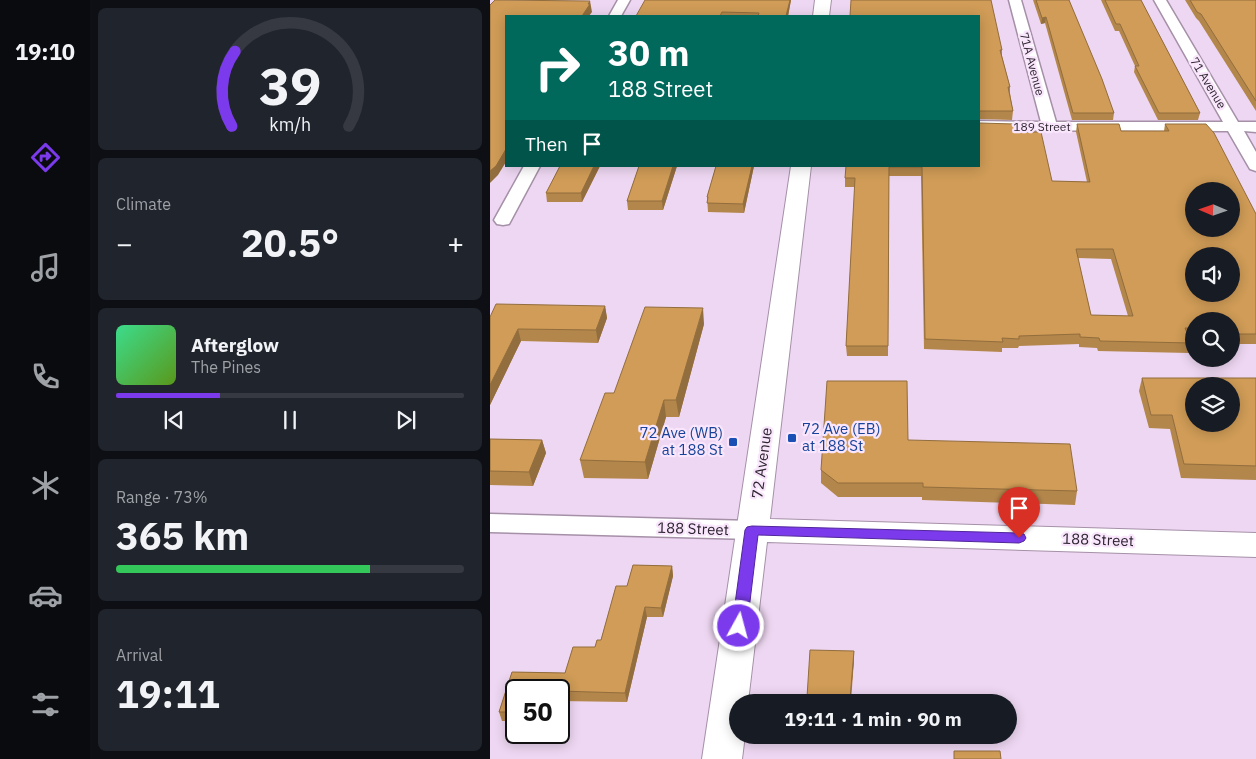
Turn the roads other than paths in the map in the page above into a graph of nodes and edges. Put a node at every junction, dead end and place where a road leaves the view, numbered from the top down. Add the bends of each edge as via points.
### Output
1 (624, 0) edge
2 (823, 0) edge
3 (1015, 0) edge
4 (1160, 0) edge
5 (616, 15) edge
6 (821, 15) edge
7 (980, 126) edge
8 (1050, 127) junction
9 (1234, 127) junction
10 (1256, 127) edge
11 (1256, 166) edge
12 (531, 167) edge
13 (801, 167) edge
14 (503, 220) dead end
15 (490, 523) edge
16 (752, 530) junction
17 (1256, 545) edge
18 (722, 759) edge

1 - 5 street
2 - 6 main road
3 - 8 street, 71A Avenue
4 - 9 street, 71 Avenue
7 - 8 street, 189 Street
8 - 9 street, 189 Street
9 - 10 street, 189 Street
9 - 11 street, 71 Avenue
12 - 14 street
13 - 16 main road, 72 Avenue
15 - 16 street, 188 Street
16 - 17 main road, 188 Street
16 - 18 main road, 72 Avenue

